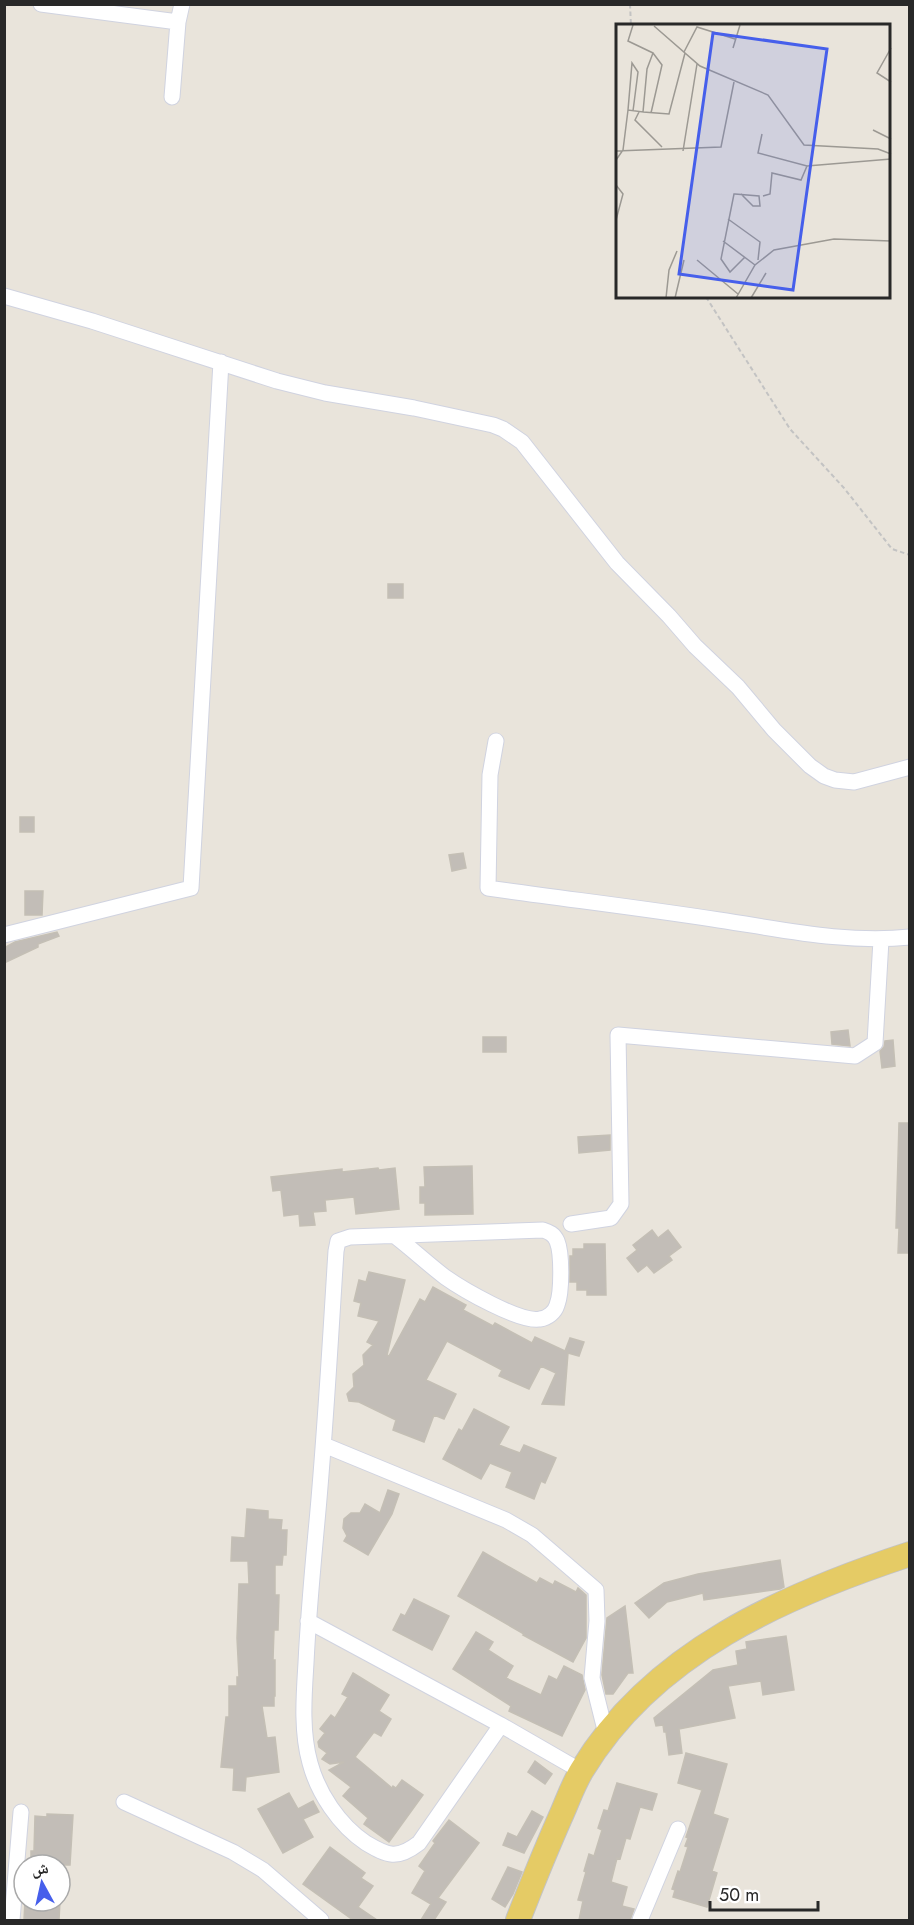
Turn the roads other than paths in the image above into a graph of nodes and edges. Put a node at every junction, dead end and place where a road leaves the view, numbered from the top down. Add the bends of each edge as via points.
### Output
1 (41, 4) edge
2 (182, 4) edge
3 (178, 22) junction
4 (172, 97) dead end
5 (4, 296) edge
6 (221, 362) junction
7 (496, 741) dead end
8 (909, 766) edge
9 (4, 935) edge
10 (909, 937) edge
11 (881, 940) junction
12 (571, 1224) dead end
13 (395, 1236) junction
14 (324, 1445) junction
15 (909, 1554) edge
16 (308, 1621) junction
17 (501, 1725) junction
18 (606, 1734) junction
19 (581, 1772) junction
20 (124, 1802) dead end
21 (21, 1812) dead end
22 (678, 1828) dead end
23 (12, 1920) edge
24 (321, 1920) edge
25 (518, 1920) edge
26 (640, 1920) edge

1 - 3 street
2 - 3 street
3 - 4 street
5 - 6 street
6 - 8 street via 325,393 474,420 503,429 522,442 617,563 810,766 824,776 854,782
6 - 9 street via 191,888
7 - 11 street via 490,774 488,888
10 - 11 street
11 - 12 street via 875,1043 855,1056 618,1035 621,1204 611,1218
13 - 13 street via 446,1278 507,1312 537,1320 546,1318 557,1305 559,1249 551,1233 536,1229
13 - 14 street via 346,1237 338,1241
14 - 16 street
14 - 18 street via 506,1520 532,1534 596,1590 592,1678
15 - 18 main road via 780,1604 716,1639 661,1677
16 - 17 street
16 - 17 street via 304,1691 309,1761 318,1785 336,1813 357,1836 381,1852 399,1854 419,1843
17 - 19 street
18 - 19 main road
19 - 25 main road
20 - 24 street via 250,1862
21 - 23 street
22 - 26 street

